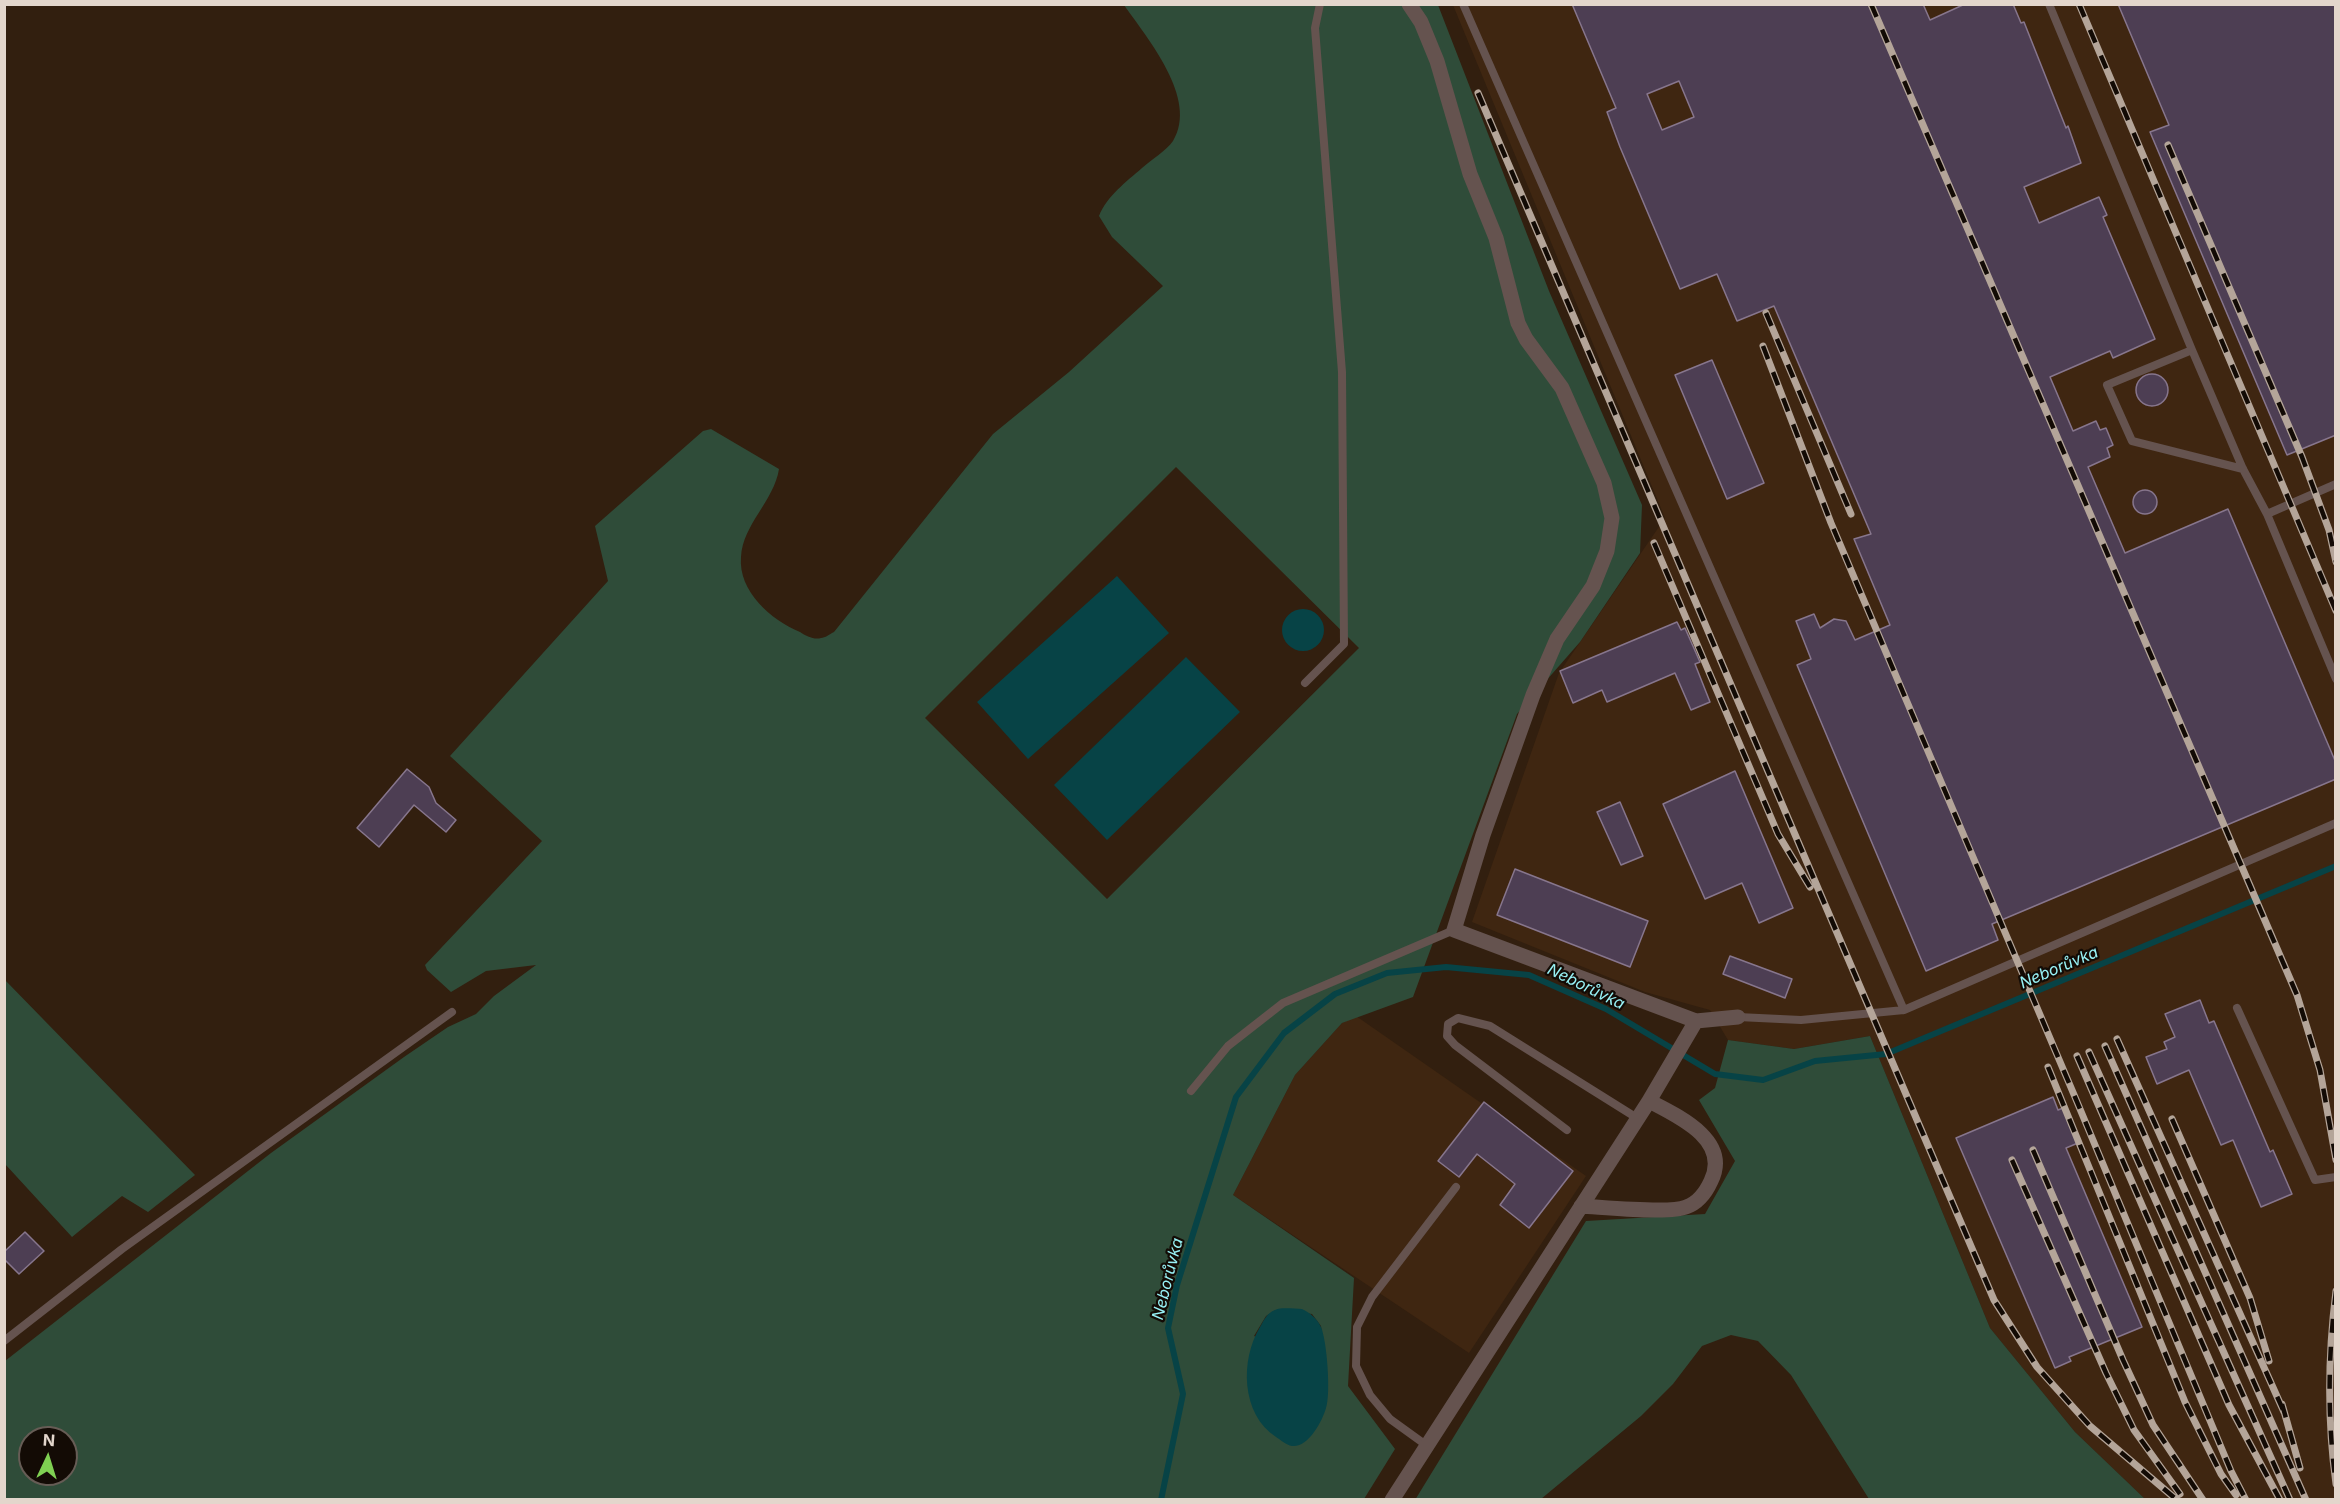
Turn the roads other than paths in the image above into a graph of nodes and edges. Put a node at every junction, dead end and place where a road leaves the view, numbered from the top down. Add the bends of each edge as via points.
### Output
1 (1320, 4) edge
2 (1409, 4) edge
3 (1463, 4) edge
4 (2049, 4) edge
5 (2192, 350) junction
6 (2243, 469) junction
7 (2336, 484) edge
8 (2267, 514) junction
9 (2336, 679) edge
10 (1305, 683) dead end
11 (2336, 823) edge
12 (1454, 930) junction
13 (2237, 1008) dead end
14 (1904, 1010) junction
15 (452, 1012) dead end
16 (1737, 1017) joint
17 (1693, 1026) junction
18 (1191, 1091) dead end
19 (1649, 1101) junction
20 (1637, 1118) junction
21 (1567, 1130) dead end
22 (2336, 1178) edge
23 (1456, 1187) dead end
24 (1581, 1206) junction
25 (4, 1341) edge
26 (1426, 1445) junction
27 (1392, 1500) edge

1 - 10 lane via 1315,28 1342,372 1344,644
2 - 12 street via 1437,61 1470,174 1496,238 1518,323 1562,388 1604,483 1612,518 1607,551 1593,586 1557,639 1533,695
3 - 14 lane
4 - 5 lane
5 - 6 lane
5 - 6 lane via 2107,385 2132,441
6 - 8 lane
7 - 8 lane
8 - 9 lane
11 - 14 lane
12 - 17 street
12 - 18 lane via 1283,1003 1228,1046
13 - 22 lane via 2315,1180
14 - 16 lane via 1801,1020
15 - 25 lane via 122,1249
16 - 17 street
17 - 19 street
19 - 20 street
19 - 24 street via 1690,1123 1712,1146 1716,1172 1705,1193 1686,1208
20 - 21 lane via 1490,1026 1458,1018 1448,1024 1447,1036 1455,1045
20 - 24 street
23 - 26 lane via 1372,1297 1357,1327 1356,1366 1370,1395 1390,1419
24 - 26 street
26 - 27 street

